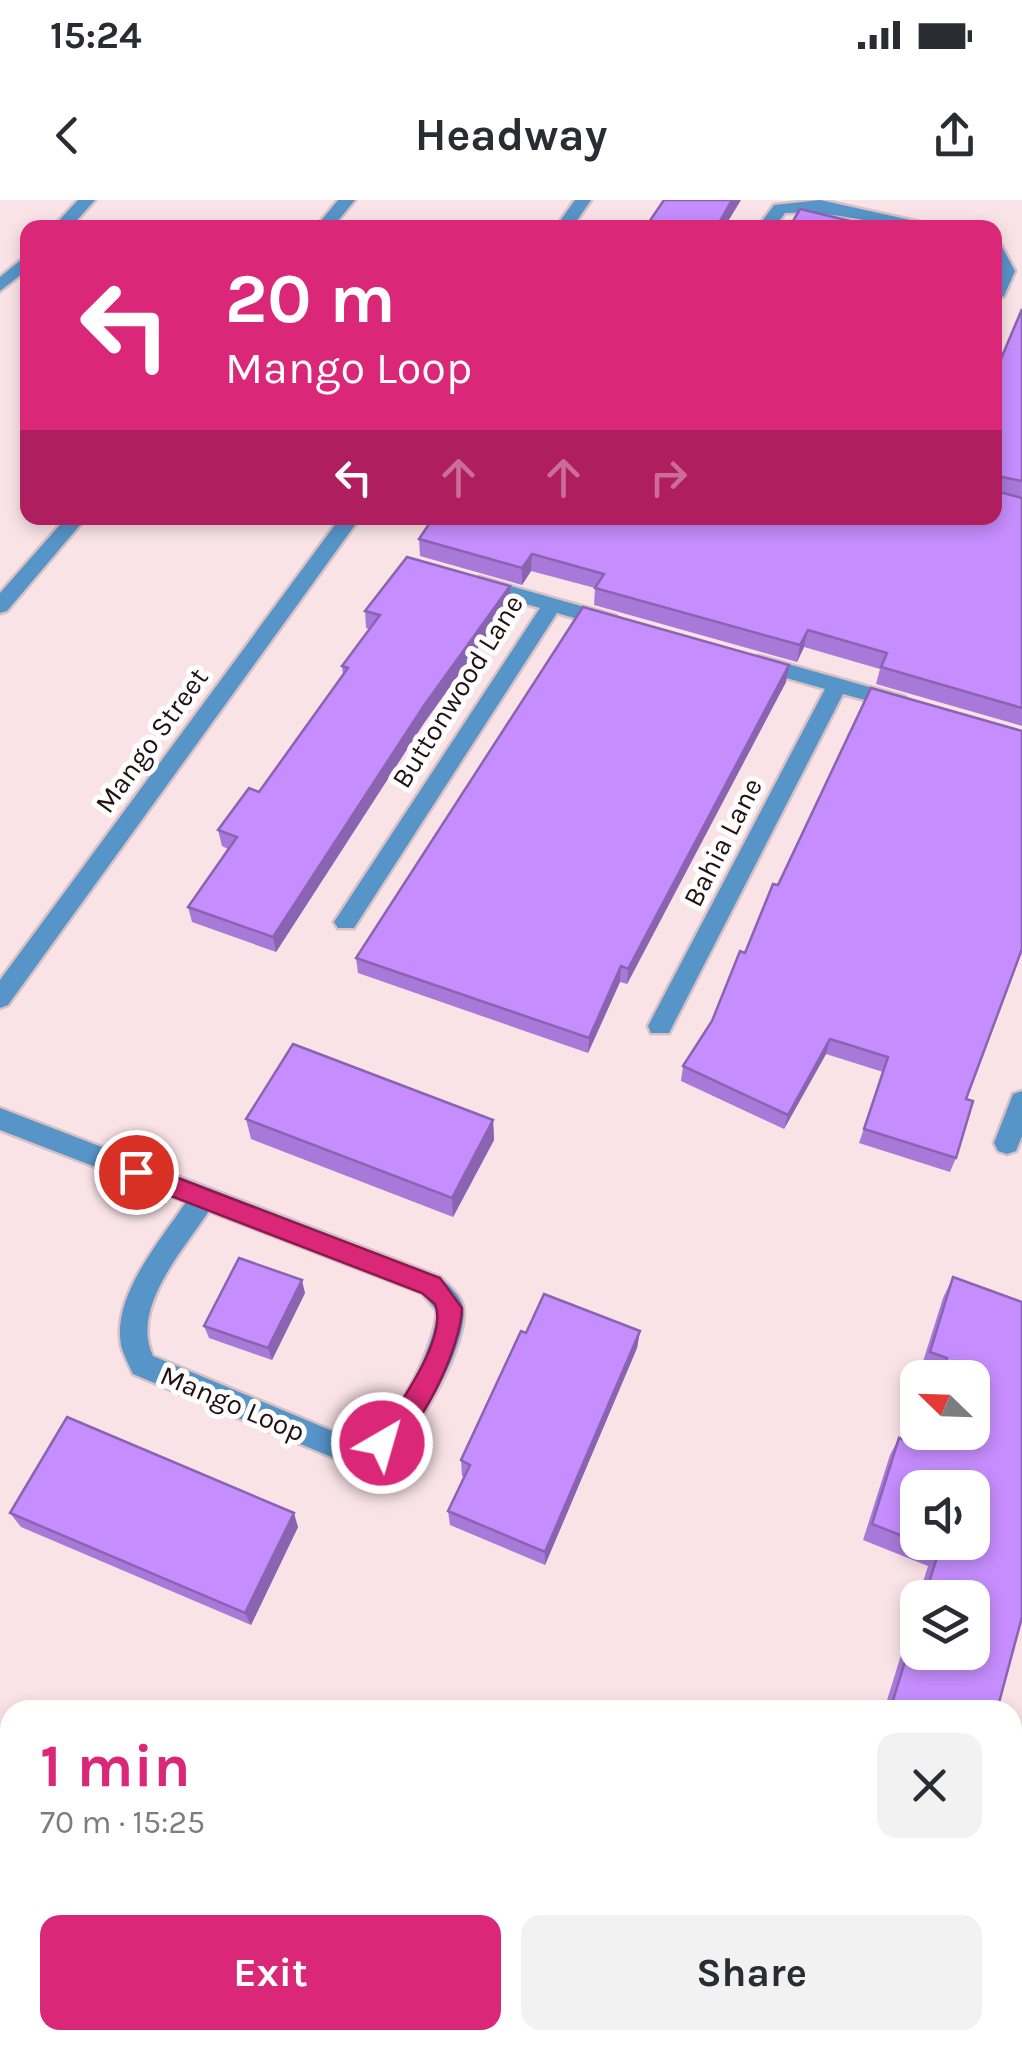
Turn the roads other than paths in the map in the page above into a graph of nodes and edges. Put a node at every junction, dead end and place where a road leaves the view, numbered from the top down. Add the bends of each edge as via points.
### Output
1 (87, 200) edge
2 (347, 200) edge
3 (68, 220) edge
4 (330, 220) edge
5 (771, 220) edge
6 (884, 220) edge
7 (20, 267) edge
8 (0, 286) edge
9 (70, 525) edge
10 (345, 525) edge
11 (451, 576) edge
12 (552, 605) junction
13 (0, 606) edge
14 (628, 626) edge
15 (742, 658) edge
16 (837, 685) junction
17 (911, 706) edge
18 (346, 922) dead end
19 (0, 998) edge
20 (660, 1026) dead end
21 (1022, 1101) edge
22 (0, 1120) edge
23 (1007, 1143) dead end
24 (203, 1198) junction

1 - 3 street
2 - 4 street
5 - 6 street via 780,208 805,204
7 - 8 street
9 - 13 street
10 - 19 street, Mango Street
11 - 12 street, Buttonwood Lane
12 - 14 street
12 - 18 street, Buttonwood Lane
15 - 16 street
16 - 17 street
16 - 20 street, Bahia Lane
21 - 23 street
22 - 24 street, Mango Loop
24 - 24 street, Mango Loop via 431,1285 443,1296 450,1324 441,1348 402,1424 382,1443 341,1448 144,1366 134,1354 137,1310

